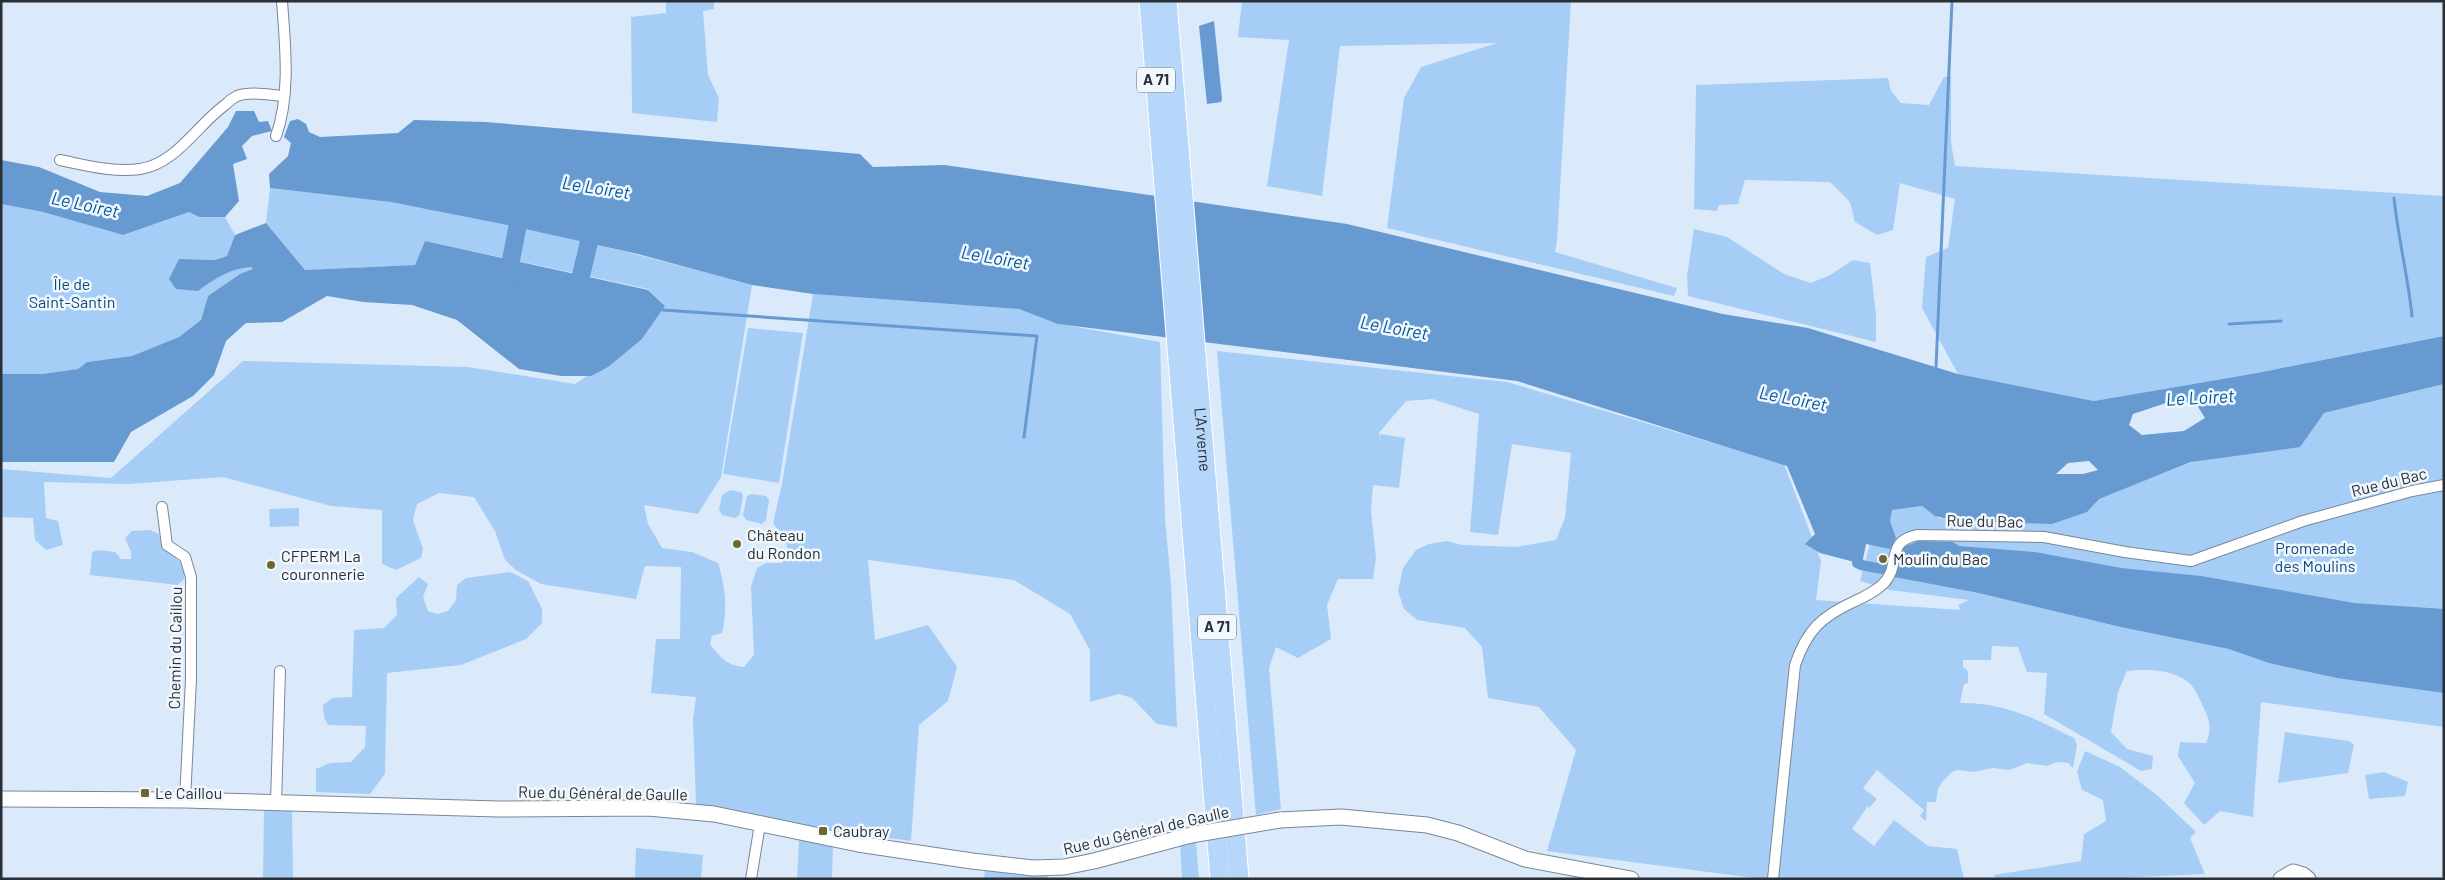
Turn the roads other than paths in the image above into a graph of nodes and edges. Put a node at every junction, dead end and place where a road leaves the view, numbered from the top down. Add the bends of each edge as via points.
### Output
1 (282, 1) edge
2 (1149, 1) edge
3 (1166, 1) edge
4 (283, 96) junction
5 (276, 136) dead end
6 (1172, 158) junction
7 (60, 160) dead end
8 (2444, 485) edge
9 (162, 507) dead end
10 (280, 671) dead end
11 (1, 799) edge
12 (185, 800) junction
13 (276, 803) junction
14 (760, 824) junction
15 (751, 879) edge
16 (1220, 879) edge
17 (1239, 879) edge
18 (1631, 879) edge
19 (1772, 879) edge
20 (2281, 879) edge
21 (2308, 879) edge

1 - 4 street
2 - 6 highway, L'Arverne / A 71
3 - 6 highway, L'Arverne / A 71
4 - 5 street via 281,123
4 - 7 street via 236,96 210,116 174,154 142,169 127,170
6 - 16 highway, L'Arverne / A 71 via 1179,377
6 - 17 highway, L'Arverne / A 71 via 1198,375
8 - 19 street, Rue du Bac via 2303,521 2191,561 2044,537 1918,535 1903,540 1896,549 1889,576 1872,593 1824,618 1808,635 1795,665
9 - 12 street, Chemin du Caillou via 167,545 185,557 191,577 191,679
10 - 13 street
11 - 12 main road, Rue du Général de Gaulle
12 - 13 main road, Rue du Général de Gaulle
13 - 14 main road, Rue du Général de Gaulle via 506,809 648,808 712,814
14 - 15 street
14 - 18 main road, Rue du Général de Gaulle, bridge via 858,844 1033,868 1064,867 1094,861 1191,834 1280,820 1341,817 1427,825 1458,833 1525,859
20 - 21 main road via 2293,872

